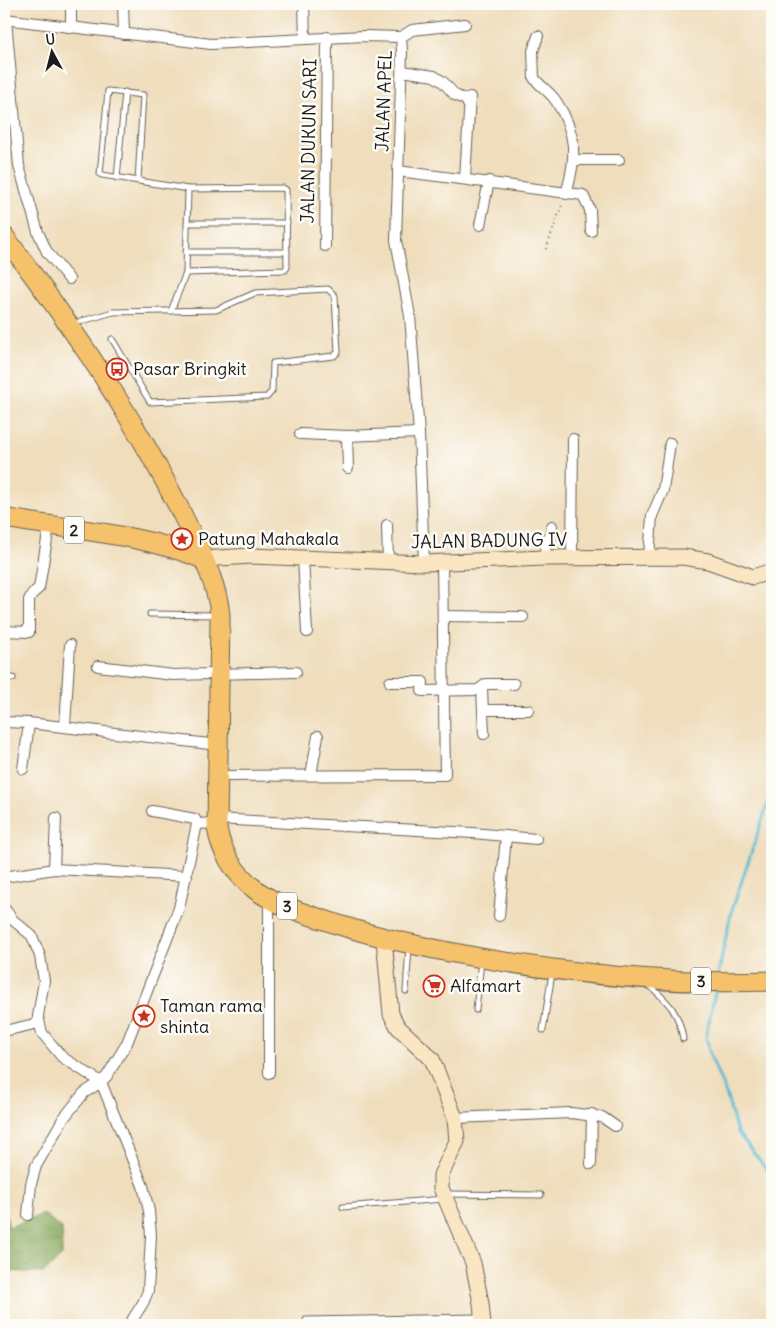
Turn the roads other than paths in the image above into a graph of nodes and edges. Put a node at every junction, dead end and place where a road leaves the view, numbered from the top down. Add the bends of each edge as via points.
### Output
1 (71, 4) edge
2 (123, 4) edge
3 (304, 4) edge
4 (5, 19) edge
5 (465, 24) dead end
6 (71, 28) junction
7 (124, 34) junction
8 (538, 36) dead end
9 (326, 37) junction
10 (400, 37) junction
11 (306, 39) junction
12 (402, 71) junction
13 (125, 92) junction
14 (574, 160) junction
15 (619, 160) dead end
16 (398, 171) junction
17 (117, 178) junction
18 (465, 178) junction
19 (138, 181) junction
20 (489, 182) junction
21 (188, 189) junction
22 (561, 193) junction
23 (287, 222) junction
24 (187, 223) junction
25 (480, 225) dead end
26 (591, 231) dead end
27 (4, 236) edge
28 (325, 246) dead end
29 (186, 252) junction
30 (287, 252) junction
31 (186, 273) junction
32 (70, 279) dead end
33 (170, 311) junction
34 (69, 324) junction
35 (112, 340) dead end
36 (419, 433) junction
37 (300, 434) dead end
38 (347, 436) junction
39 (573, 439) dead end
40 (670, 443) dead end
41 (348, 468) dead end
42 (182, 514) junction
43 (4, 518) edge
44 (388, 525) dead end
45 (49, 526) junction
46 (552, 526) dead end
47 (145, 542) junction
48 (649, 557) junction
49 (303, 558) junction
50 (545, 558) junction
51 (572, 558) junction
52 (204, 559) junction
53 (388, 562) junction
54 (424, 563) junction
55 (442, 563) junction
56 (772, 571) edge
57 (150, 614) dead end
58 (220, 615) junction
59 (443, 616) junction
60 (523, 617) dead end
61 (4, 631) edge
62 (307, 632) dead end
63 (70, 645) dead end
64 (98, 666) dead end
65 (296, 672) dead end
66 (219, 674) junction
67 (4, 678) edge
68 (13, 678) dead end
69 (390, 682) dead end
70 (514, 684) dead end
71 (482, 688) junction
72 (443, 691) junction
73 (483, 710) junction
74 (528, 710) dead end
75 (4, 722) edge
76 (29, 723) junction
77 (65, 726) junction
78 (484, 734) dead end
79 (318, 736) dead end
80 (218, 745) junction
81 (23, 769) dead end
82 (312, 775) junction
83 (218, 776) junction
84 (152, 811) dead end
85 (56, 818) dead end
86 (217, 821) junction
87 (197, 824) junction
88 (506, 836) junction
89 (536, 839) dead end
90 (54, 869) junction
91 (187, 876) junction
92 (4, 878) edge
93 (269, 898) junction
94 (4, 908) edge
95 (500, 916) dead end
96 (384, 939) junction
97 (409, 945) junction
98 (482, 958) junction
99 (553, 970) junction
100 (652, 980) junction
101 (772, 981) edge
102 (406, 991) dead end
103 (476, 1010) dead end
104 (39, 1023) junction
105 (543, 1030) dead end
106 (4, 1031) edge
107 (682, 1040) dead end
108 (269, 1072) dead end
109 (101, 1082) junction
110 (592, 1114) junction
111 (455, 1118) junction
112 (615, 1126) dead end
113 (591, 1164) dead end
114 (541, 1195) dead end
115 (443, 1196) junction
116 (343, 1207) dead end
117 (28, 1216) dead end
118 (306, 1320) dead end
119 (483, 1321) edge
120 (129, 1325) edge

1 - 6 street
2 - 7 street
3 - 11 street
4 - 6 street, JALAN APEL
4 - 32 street via 19,166 47,252
5 - 10 street via 412,30
6 - 7 street, JALAN APEL
7 - 11 street, JALAN APEL via 211,44
8 - 14 street via 533,51 534,78 555,99 569,126
9 - 10 street, JALAN APEL
9 - 11 street, JALAN APEL
9 - 28 street, JALAN DUKUN SARI
10 - 12 street, JALAN APEL
12 - 16 street, JALAN APEL
12 - 18 street via 434,76 455,95 470,101
13 - 17 lane
13 - 17 lane via 107,92 101,154 100,174
13 - 19 lane via 141,94 144,98
14 - 15 street
14 - 22 street
16 - 18 street
16 - 36 street, JALAN APEL via 396,240 410,316
17 - 19 lane
18 - 20 street
19 - 21 lane
20 - 22 street
20 - 25 street
21 - 23 lane via 283,188 287,193
21 - 24 lane
22 - 26 street via 585,196 590,210
23 - 24 lane
23 - 30 lane
24 - 29 lane
27 - 34 highway
29 - 30 lane
29 - 31 lane
30 - 31 lane via 288,267 283,271
31 - 33 lane
33 - 34 lane via 113,312
33 - 35 lane via 216,310 255,293 328,289 334,296 338,352 334,356 273,364 272,391 268,397 157,404 145,397
34 - 42 highway via 122,404
36 - 38 street
36 - 54 street, JALAN APEL
37 - 38 street
38 - 41 street
39 - 51 street
40 - 48 street via 663,490 652,516
42 - 47 highway, 2 via 170,536
42 - 52 highway, 3
43 - 45 highway, 2
44 - 53 street
45 - 47 highway, 2
45 - 61 street via 39,588 29,600 29,632
46 - 50 street via 546,539
47 - 52 highway
48 - 51 street, JALAN BADUNG IV
48 - 56 street, JALAN BADUNG IV via 708,561 746,576 760,576
49 - 52 street, JALAN BADUNG IV via 251,556
49 - 53 street, JALAN BADUNG IV
49 - 62 street
50 - 51 street, JALAN BADUNG IV
50 - 55 street, JALAN BADUNG IV
52 - 58 highway, 3 via 216,591
53 - 54 street, JALAN BADUNG IV
54 - 55 street, JALAN BADUNG IV
55 - 59 street
57 - 58 lane
58 - 66 highway, 3
59 - 60 street
59 - 72 street
63 - 77 street
64 - 66 street via 173,674
65 - 66 street
66 - 80 highway, 3
67 - 68 lane
69 - 72 street via 422,682 422,691
70 - 71 street via 486,684
71 - 72 street
71 - 73 street
72 - 82 street via 445,775
73 - 74 street
73 - 78 street
75 - 76 street
76 - 77 street
76 - 81 street
77 - 80 street
79 - 82 street
80 - 83 highway, 3
82 - 83 street
83 - 86 highway, 3
84 - 87 street via 187,816 196,819
85 - 90 street
86 - 87 street
86 - 88 street
86 - 93 highway, 3 via 222,846 236,871
87 - 91 street
88 - 89 street
88 - 95 street
90 - 91 street
90 - 92 street
91 - 109 street via 168,940 127,1042
93 - 96 highway, 3 via 314,917
93 - 108 street
94 - 104 street via 32,936 40,956 44,981
96 - 97 highway, 3
96 - 111 street via 391,1014 398,1027 434,1063
97 - 98 highway, 3
97 - 102 lane
98 - 99 highway, 3
98 - 103 lane
99 - 100 highway, 3
99 - 105 lane
100 - 101 highway, 3
100 - 107 lane via 680,1021
104 - 106 street
104 - 109 street via 42,1033 62,1057
109 - 117 street via 73,1104 36,1166
109 - 120 street via 144,1186 149,1211 148,1291
110 - 111 street
110 - 112 street
110 - 113 street
111 - 115 street via 457,1141 441,1175
114 - 115 lane
115 - 116 lane
115 - 119 street via 472,1263
118 - 119 lane

